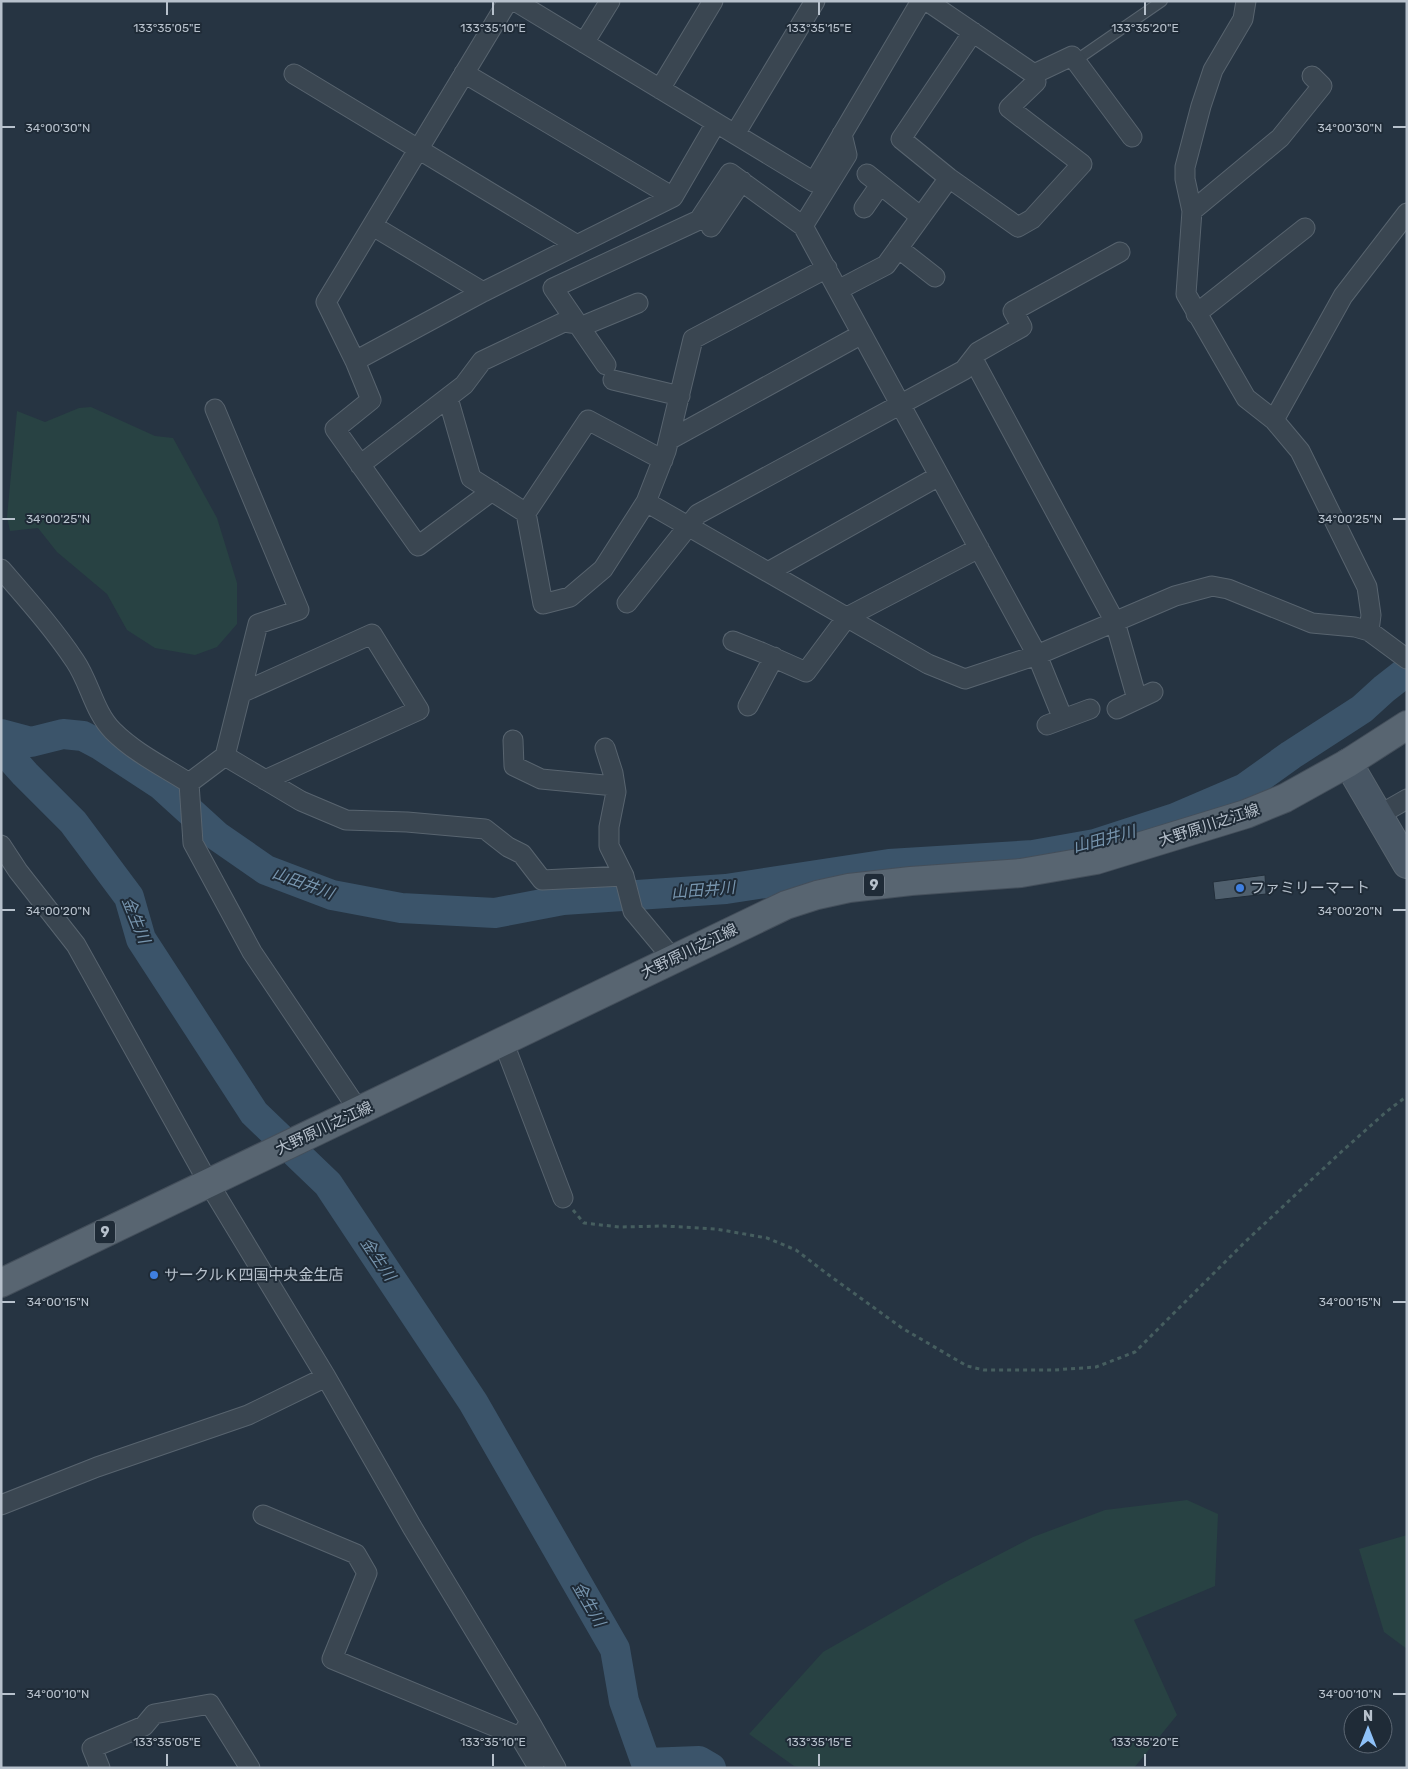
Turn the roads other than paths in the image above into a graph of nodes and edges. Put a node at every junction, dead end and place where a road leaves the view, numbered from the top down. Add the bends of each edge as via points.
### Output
1 (508, 1) edge
2 (515, 1) edge
3 (610, 1) edge
4 (713, 1) edge
5 (815, 1) edge
6 (921, 1) edge
7 (927, 1) edge
8 (1162, 1) edge
9 (1246, 1) edge
10 (973, 32) junction
11 (584, 43) junction
12 (1075, 61) junction
13 (464, 73) junction
14 (294, 74) dead end
15 (1034, 74) junction
16 (1312, 76) dead end
17 (660, 89) junction
18 (716, 123) junction
19 (735, 134) junction
20 (842, 134) junction
21 (1132, 136) dead end
22 (419, 150) junction
23 (949, 178) junction
24 (742, 181) junction
25 (673, 197) junction
26 (864, 208) dead end
27 (1192, 211) junction
28 (1407, 213) edge
29 (921, 217) junction
30 (373, 226) junction
31 (803, 226) junction
32 (712, 227) dead end
33 (1305, 228) dead end
34 (577, 245) junction
35 (898, 248) junction
36 (1120, 252) dead end
37 (826, 268) junction
38 (936, 278) dead end
39 (838, 290) junction
40 (483, 292) junction
41 (638, 303) dead end
42 (1196, 314) junction
43 (579, 324) junction
44 (862, 334) junction
45 (972, 359) junction
46 (355, 361) junction
47 (680, 396) junction
48 (450, 405) dead end
49 (900, 405) junction
50 (215, 409) dead end
51 (1274, 420) junction
52 (669, 440) junction
53 (663, 460) junction
54 (360, 465) junction
55 (939, 476) junction
56 (492, 492) junction
57 (646, 502) junction
58 (526, 513) junction
59 (688, 526) junction
60 (979, 548) junction
61 (1, 569) edge
62 (768, 572) junction
63 (627, 603) dead end
64 (847, 618) junction
65 (1115, 622) junction
66 (1369, 631) junction
67 (733, 641) dead end
68 (1405, 652) edge
69 (1037, 655) junction
70 (774, 657) junction
71 (240, 693) junction
72 (748, 706) dead end
73 (1090, 709) dead end
74 (1117, 709) dead end
75 (1407, 725) edge
76 (513, 740) dead end
77 (605, 748) dead end
78 (225, 756) junction
79 (1348, 763) junction
80 (265, 780) junction
81 (189, 783) junction
82 (615, 786) junction
83 (1407, 799) edge
84 (1379, 815) junction
85 (1, 845) edge
86 (1407, 864) edge
87 (624, 876) junction
88 (673, 959) junction
89 (503, 1041) junction
90 (359, 1111) junction
91 (208, 1182) junction
92 (563, 1198) road end
93 (1, 1283) edge
94 (326, 1377) junction
95 (1, 1505) edge
96 (263, 1515) dead end
97 (525, 1729) junction
98 (536, 1766) edge
99 (100, 1768) edge
100 (250, 1768) edge
101 (556, 1768) edge

1 - 13 street
2 - 11 street
3 - 11 street
4 - 17 street
5 - 19 street
6 - 20 street
7 - 10 street
8 - 12 lane
9 - 27 street via 1243,19 1213,70 1185,167
10 - 15 street
10 - 23 street via 901,138
11 - 17 street
12 - 15 street via 1072,56
12 - 21 street
13 - 22 street
13 - 25 street
14 - 22 street
15 - 23 street via 1036,82 1009,108 1082,164 1032,219 1018,227
16 - 27 street via 1322,86 1280,138 1263,140
17 - 18 street
18 - 19 street
18 - 25 street
19 - 20 street via 814,182
20 - 31 street via 847,155
22 - 30 street
22 - 34 street
23 - 29 street
24 - 31 street
24 - 32 street
24 - 43 street via 730,173 699,220 554,288
25 - 34 street
26 - 29 street via 874,179
27 - 42 street via 1186,294
28 - 51 street via 1344,296
29 - 35 street
30 - 40 street
30 - 46 street via 326,302
31 - 37 street
33 - 42 street via 1255,256
34 - 40 street
35 - 38 street
35 - 39 street via 886,265
36 - 45 street via 1013,311 1022,327 978,352
37 - 39 street
37 - 47 street via 693,339
39 - 44 street
40 - 46 street
41 - 43 street via 585,325
42 - 51 street via 1246,398
43 - 47 street via 609,372
43 - 54 street via 564,322 482,361 464,386
44 - 49 street
44 - 52 street
45 - 49 street via 964,370
45 - 65 street
46 - 54 street via 371,400 335,429
47 - 52 street
48 - 56 street via 471,478
49 - 55 street
49 - 59 street via 698,514
50 - 71 street via 299,610 258,624
51 - 66 street via 1300,451 1367,587 1371,615
52 - 53 street
53 - 57 street
53 - 58 street via 588,420
54 - 56 street via 418,546
55 - 60 street
55 - 62 street
56 - 58 street
57 - 58 street via 603,569 570,598 543,604
57 - 59 street
59 - 62 street
59 - 63 street
60 - 64 street
60 - 69 street
61 - 81 street via 77,663 94,704 112,730
62 - 64 street
64 - 69 street via 928,664 965,679
64 - 70 street via 806,672
65 - 66 street via 1175,596 1212,586 1228,589 1312,623
65 - 69 street
65 - 74 street via 1145,696
66 - 68 street
67 - 70 street
69 - 73 street via 1055,722
70 - 72 street
71 - 78 street
71 - 80 street via 372,634 419,710
75 - 79 main road, 大野原川之江線 / 9
76 - 82 street via 514,766 541,779
77 - 82 street
78 - 80 street
78 - 81 street
79 - 84 street
79 - 88 main road, 大野原川之江線 / 9 via 1284,798 1246,814 1096,860 1021,873 878,884 817,895 786,905
80 - 87 street via 301,801 346,820 485,829 522,854 542,880
81 - 90 street via 193,843 252,952
82 - 87 street via 609,846
83 - 84 street
84 - 86 street
85 - 91 street via 76,945
87 - 88 street via 633,911
88 - 89 main road, 大野原川之江線 / 9
89 - 90 main road, 大野原川之江線 / 9
89 - 92 street
90 - 91 main road, 大野原川之江線 / 9
91 - 93 main road, 大野原川之江線 / 9
91 - 94 street
94 - 95 street via 248,1415 97,1467
94 - 97 street
96 - 97 street via 356,1554 367,1572 332,1659
97 - 98 street
97 - 101 street
99 - 100 street via 92,1748 144,1726 154,1714 210,1704

